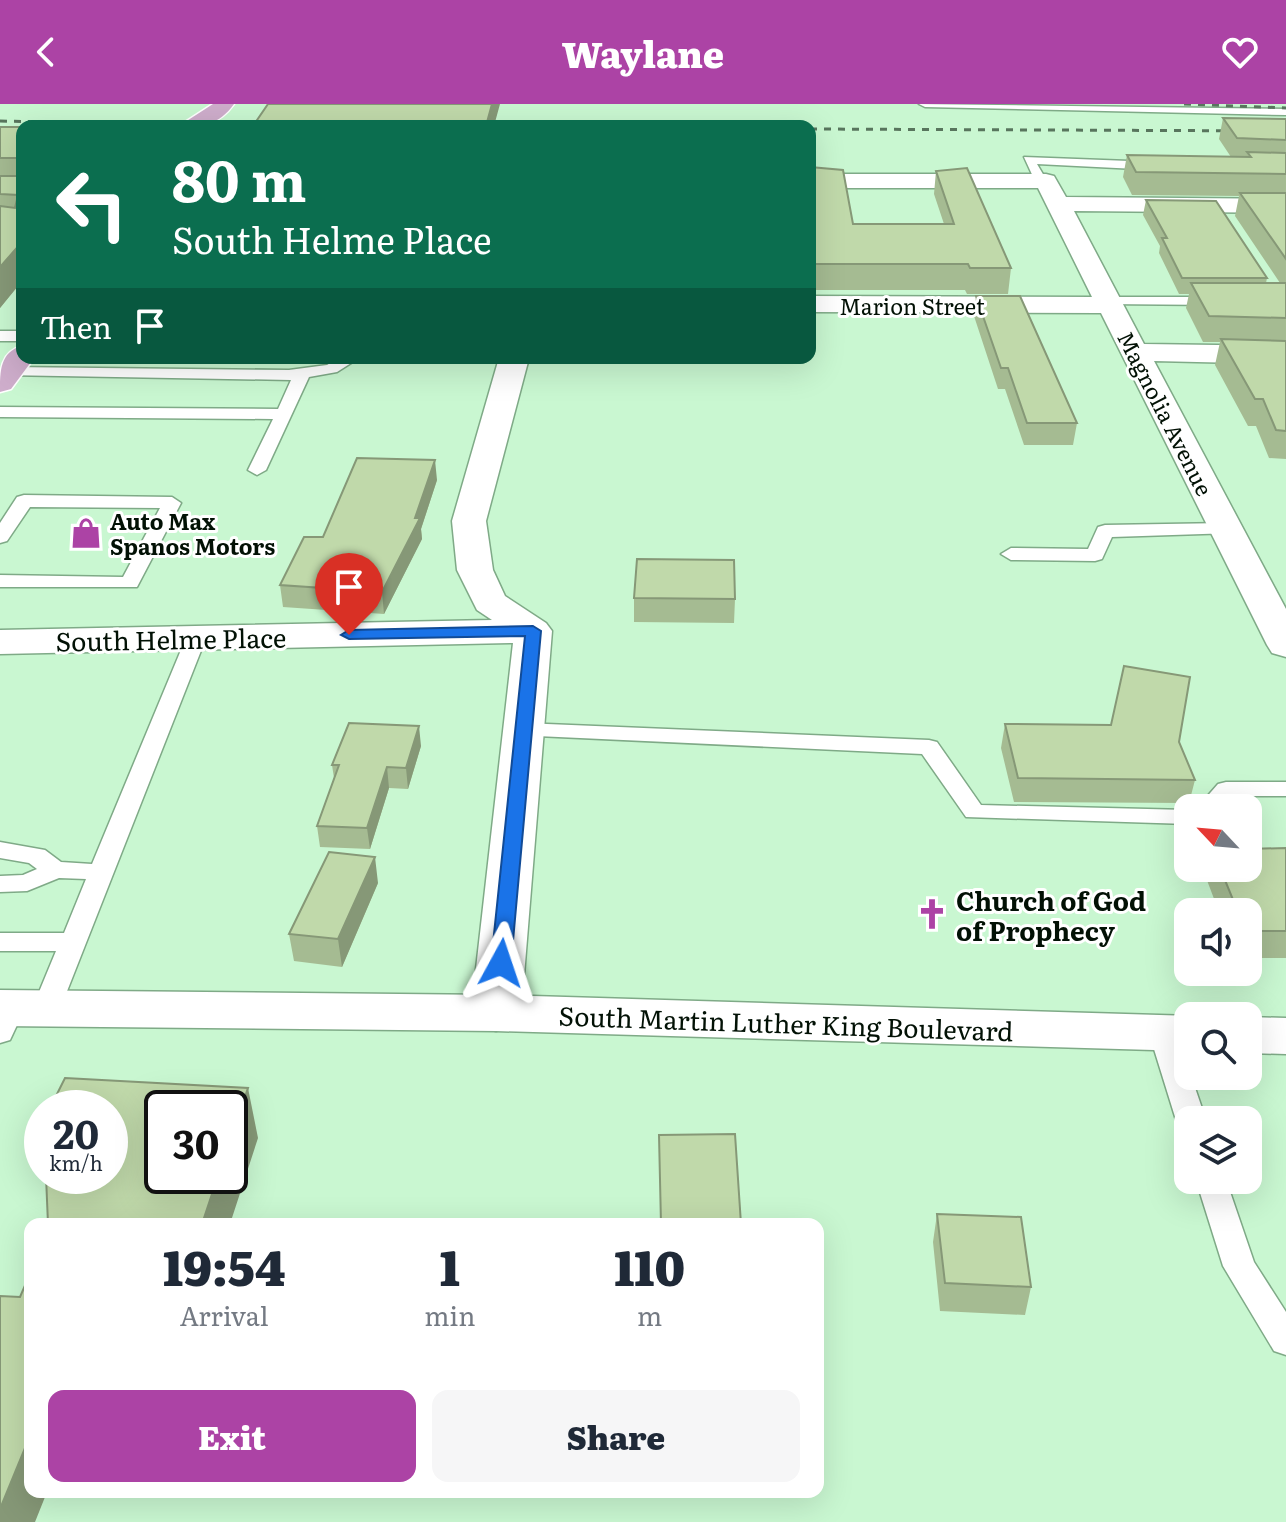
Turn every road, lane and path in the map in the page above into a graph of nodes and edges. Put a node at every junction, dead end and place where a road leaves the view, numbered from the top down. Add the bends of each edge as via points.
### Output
1 (186, 104) edge
2 (224, 104) edge
3 (925, 104) edge
4 (1170, 107) edge
5 (1286, 112) edge
6 (184, 120) edge
7 (203, 120) edge
8 (1163, 166) edge
9 (816, 181) edge
10 (1048, 189) junction
11 (1286, 206) edge
12 (1236, 301) edge
13 (1110, 303) junction
14 (816, 304) edge
15 (1135, 352) junction
16 (1286, 355) edge
17 (340, 364) edge
18 (512, 364) edge
19 (10, 370) edge
20 (302, 374) junction
21 (0, 412) edge
22 (284, 414) junction
23 (257, 470) dead end
24 (1226, 529) junction
25 (0, 537) edge
26 (1011, 554) dead end
27 (2, 584) edge
28 (533, 631) junction
29 (196, 638) junction
30 (0, 642) edge
31 (1286, 645) edge
32 (523, 730) junction
33 (1286, 789) edge
34 (1222, 794) edge
35 (1174, 817) edge
36 (0, 850) edge
37 (55, 870) junction
38 (101, 872) junction
39 (0, 884) edge
40 (0, 942) edge
41 (72, 942) junction
42 (496, 1013) junction
43 (14, 1014) edge
44 (1174, 1033) edge
45 (1262, 1035) edge
46 (1286, 1036) edge
47 (1216, 1194) edge
48 (1286, 1341) edge

1 - 6 main road via 179,114
2 - 7 main road
3 - 4 lane
4 - 5 lane
8 - 10 lane via 1028,160
9 - 10 street
10 - 11 street via 1222,212
10 - 13 street, Magnolia Avenue
12 - 13 lane
13 - 14 street, Marion Street
13 - 15 street, Magnolia Avenue
15 - 16 street
15 - 24 street, Magnolia Avenue
17 - 20 lane
18 - 28 street via 469,521 475,570 490,602
19 - 20 lane
20 - 22 lane
21 - 22 lane
22 - 23 lane
24 - 26 lane via 1105,531 1095,555
24 - 31 street, Magnolia Avenue
25 - 27 lane via 24,501 172,503 130,583
28 - 29 street, South Helme Place
28 - 32 street
29 - 30 street, South Helme Place
29 - 38 lane
32 - 35 lane via 929,747 974,812
32 - 42 street
33 - 34 lane via 1226,789
36 - 37 lane via 36,856
37 - 38 lane
37 - 39 lane via 27,883
38 - 41 lane
40 - 41 lane
41 - 43 lane
42 - 43 street, South Martin Luther King Boulevard
42 - 44 street, South Martin Luther King Boulevard
45 - 46 street
47 - 48 lane via 1239,1266

